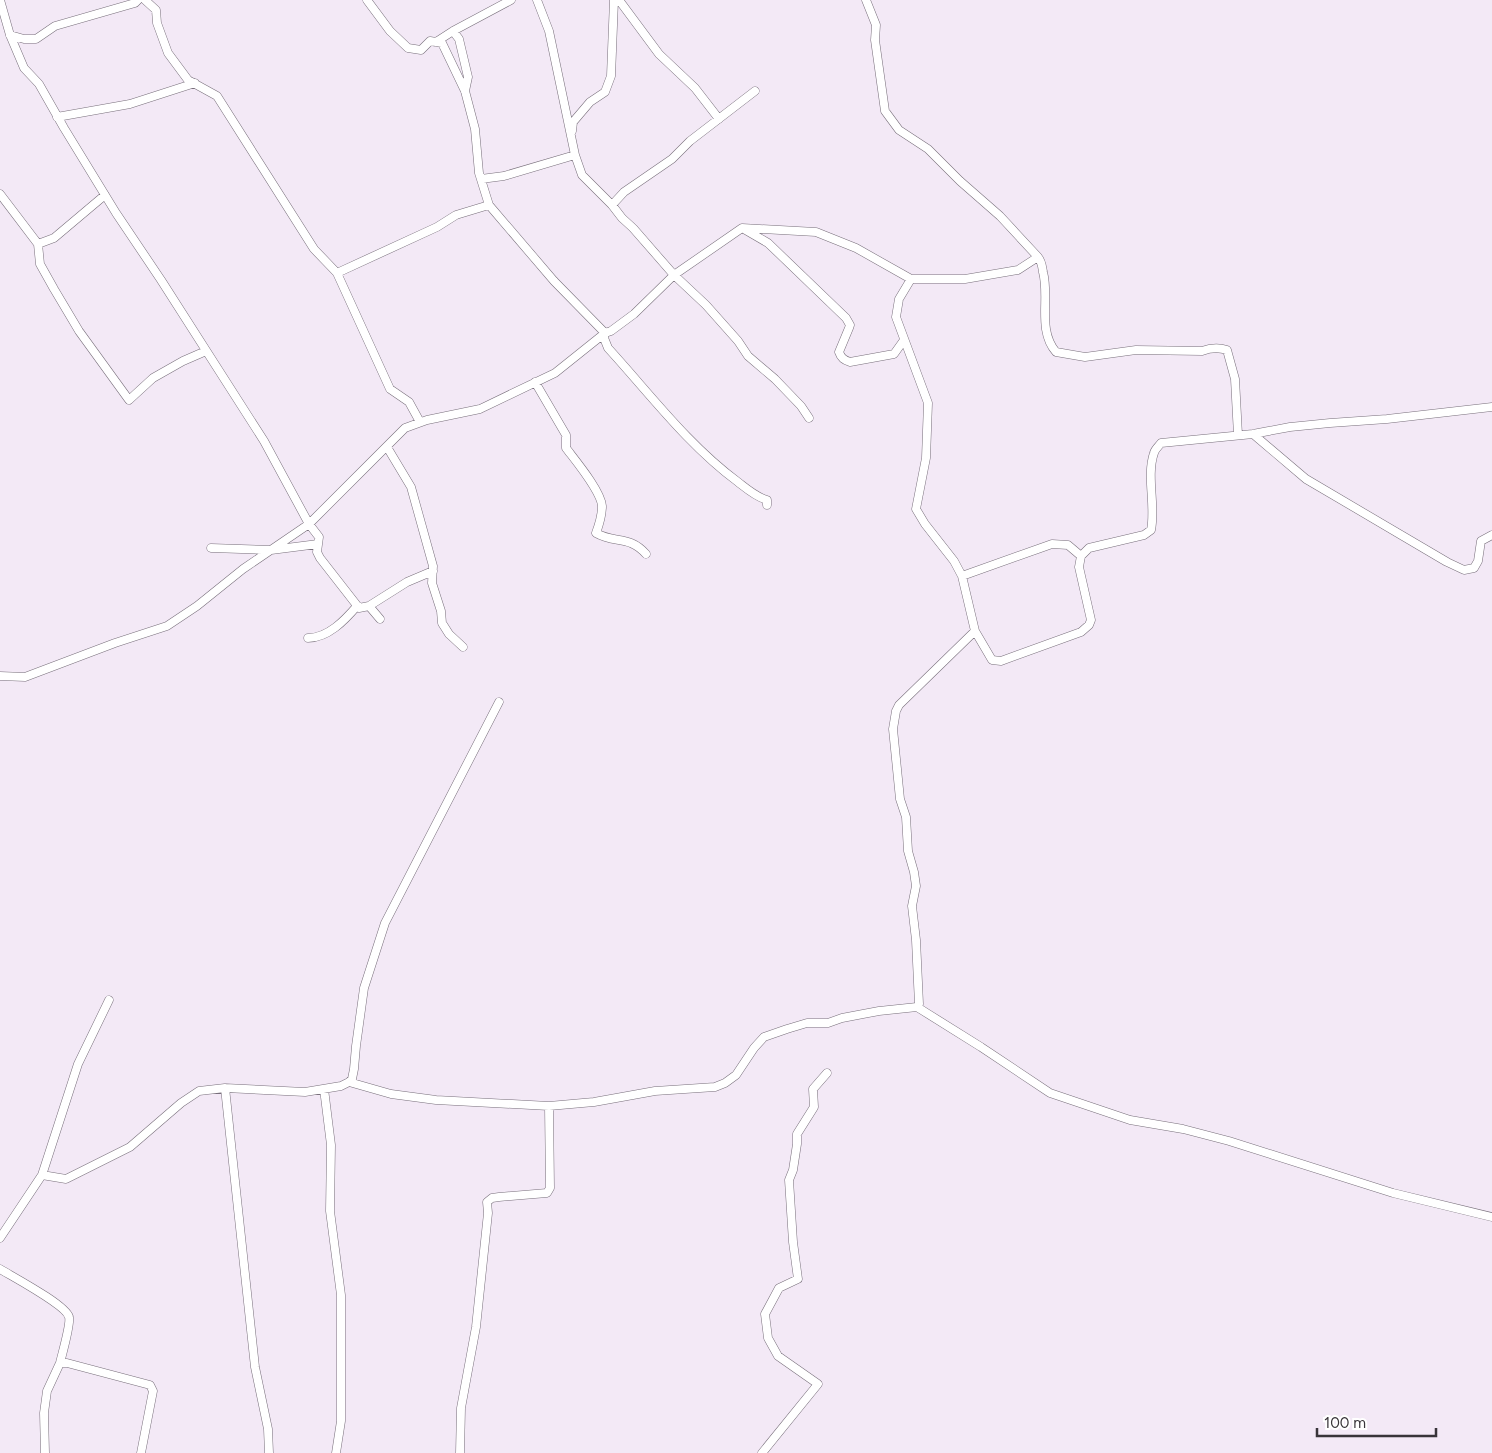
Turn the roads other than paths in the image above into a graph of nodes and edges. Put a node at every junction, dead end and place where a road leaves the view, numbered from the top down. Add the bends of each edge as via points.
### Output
1 (0, 0) edge
2 (138, 0) edge
3 (145, 0) edge
4 (367, 0) edge
5 (511, 0) edge
6 (537, 0) edge
7 (614, 0) edge
8 (619, 0) edge
9 (866, 0) edge
10 (3, 18) edge
11 (453, 31) junction
12 (10, 35) junction
13 (436, 42) junction
14 (195, 83) junction
15 (465, 90) junction
16 (755, 91) dead end
17 (58, 117) junction
18 (719, 119) junction
19 (572, 138) junction
20 (575, 155) junction
21 (481, 179) junction
22 (0, 194) edge
23 (105, 195) junction
24 (489, 205) junction
25 (612, 205) junction
26 (742, 228) junction
27 (38, 244) junction
28 (1038, 258) junction
29 (337, 272) junction
30 (674, 275) junction
31 (911, 280) junction
32 (605, 333) junction
33 (904, 340) junction
34 (206, 351) junction
35 (535, 382) junction
36 (1492, 407) edge
37 (809, 418) dead end
38 (420, 422) junction
39 (1253, 434) junction
40 (1238, 436) junction
41 (387, 447) junction
42 (767, 505) dead end
43 (309, 524) junction
44 (1492, 535) edge
45 (318, 544) junction
46 (211, 548) dead end
47 (271, 550) junction
48 (646, 554) dead end
49 (1081, 556) junction
50 (433, 571) junction
51 (962, 576) junction
52 (357, 606) junction
53 (370, 606) junction
54 (380, 619) dead end
55 (975, 631) junction
56 (308, 638) dead end
57 (463, 648) dead end
58 (0, 676) edge
59 (499, 702) dead end
60 (109, 1000) dead end
61 (917, 1008) junction
62 (827, 1073) dead end
63 (349, 1082) junction
64 (225, 1088) junction
65 (324, 1089) junction
66 (549, 1106) junction
67 (42, 1175) junction
68 (1492, 1217) edge
69 (0, 1238) edge
70 (0, 1269) edge
71 (60, 1363) junction
72 (45, 1453) edge
73 (141, 1453) edge
74 (270, 1453) edge
75 (336, 1453) edge
76 (460, 1453) edge
77 (762, 1453) edge

1 - 10 street
2 - 12 street via 55,26 36,39
3 - 14 street via 156,10 157,23 168,53 188,80
4 - 13 street via 390,31 408,48 421,50 430,41
5 - 11 street
6 - 19 street via 549,31
7 - 19 street via 611,76 605,92 590,102 573,122
8 - 18 street via 659,54 695,88
9 - 28 street via 876,26 885,111 900,130 928,149 1000,216
10 - 12 street
11 - 13 street
11 - 15 street via 460,40 468,77
12 - 17 street via 24,68 39,84
13 - 15 street via 442,43
14 - 17 street via 130,104
14 - 29 street via 218,96 314,249
15 - 21 street via 475,129
16 - 18 street
17 - 23 street
18 - 25 street via 672,159 624,192
19 - 20 street
20 - 21 street via 504,176
20 - 25 street via 582,175
21 - 24 street
22 - 27 street
23 - 27 street via 54,238
23 - 34 street
24 - 29 street via 456,215
24 - 32 street via 554,281
25 - 30 street
26 - 30 street
26 - 31 street via 816,232 856,248
26 - 33 street via 768,243 846,318 850,325 839,352 845,360 850,362 894,354
27 - 34 street via 40,264 54,289 79,332 128,400 153,378
28 - 31 street via 1018,270 965,279
28 - 40 street via 1046,284 1045,329 1056,352 1085,357 1136,350 1227,350 1235,379
29 - 38 street via 390,389 409,402
30 - 32 street via 634,314
30 - 37 street via 706,305 748,356 795,399
31 - 33 street via 897,306 896,317
32 - 35 street via 555,372
32 - 42 street via 608,348 650,398 705,454 766,500
33 - 51 street via 928,403 926,458 916,509
34 - 43 street via 264,441
35 - 38 street via 480,409
35 - 48 street via 566,435 566,448 598,494 602,504 596,533 604,538 632,542
36 - 39 street via 1290,427
38 - 41 street via 405,428
39 - 40 street
39 - 44 street via 1306,478 1464,570 1474,568 1481,542
40 - 49 street via 1161,443 1154,451 1152,467 1151,530 1089,548
41 - 43 street
41 - 50 street via 412,486
43 - 45 street via 319,537
43 - 47 street
45 - 47 street
45 - 52 street via 320,558
46 - 47 street
47 - 58 street via 167,626 25,676
49 - 51 street via 1068,545 1052,544
49 - 55 street via 1079,567 1091,620 1081,632 1001,661 992,660
50 - 53 street via 406,582
50 - 57 street via 432,584 442,623
51 - 55 street
52 - 53 street
52 - 56 street via 331,630 316,638
53 - 54 street
55 - 61 street via 899,705 893,729 900,799 906,817 908,850 916,886 912,906
59 - 63 street via 385,924 364,988 354,1069
60 - 67 street via 78,1064
61 - 66 street via 880,1011 828,1023 807,1023 764,1037 736,1075 715,1087 655,1091
61 - 68 street via 1050,1093 1130,1120 1229,1140 1394,1193
62 - 77 street via 813,1089 814,1107 797,1134 789,1180 798,1278 779,1288 765,1314 768,1338 778,1356 818,1384
63 - 65 street
63 - 66 street via 391,1094 436,1100
64 - 65 street via 305,1092
64 - 67 street via 199,1091 130,1147 66,1179
64 - 74 street via 255,1368
65 - 75 street via 331,1146 330,1211 341,1295 341,1421
66 - 76 street via 550,1188 547,1193 492,1198 488,1202 476,1327 462,1408
67 - 69 street
70 - 71 street via 61,1306 69,1316
71 - 72 street via 46,1392
71 - 73 street via 150,1385 153,1391

